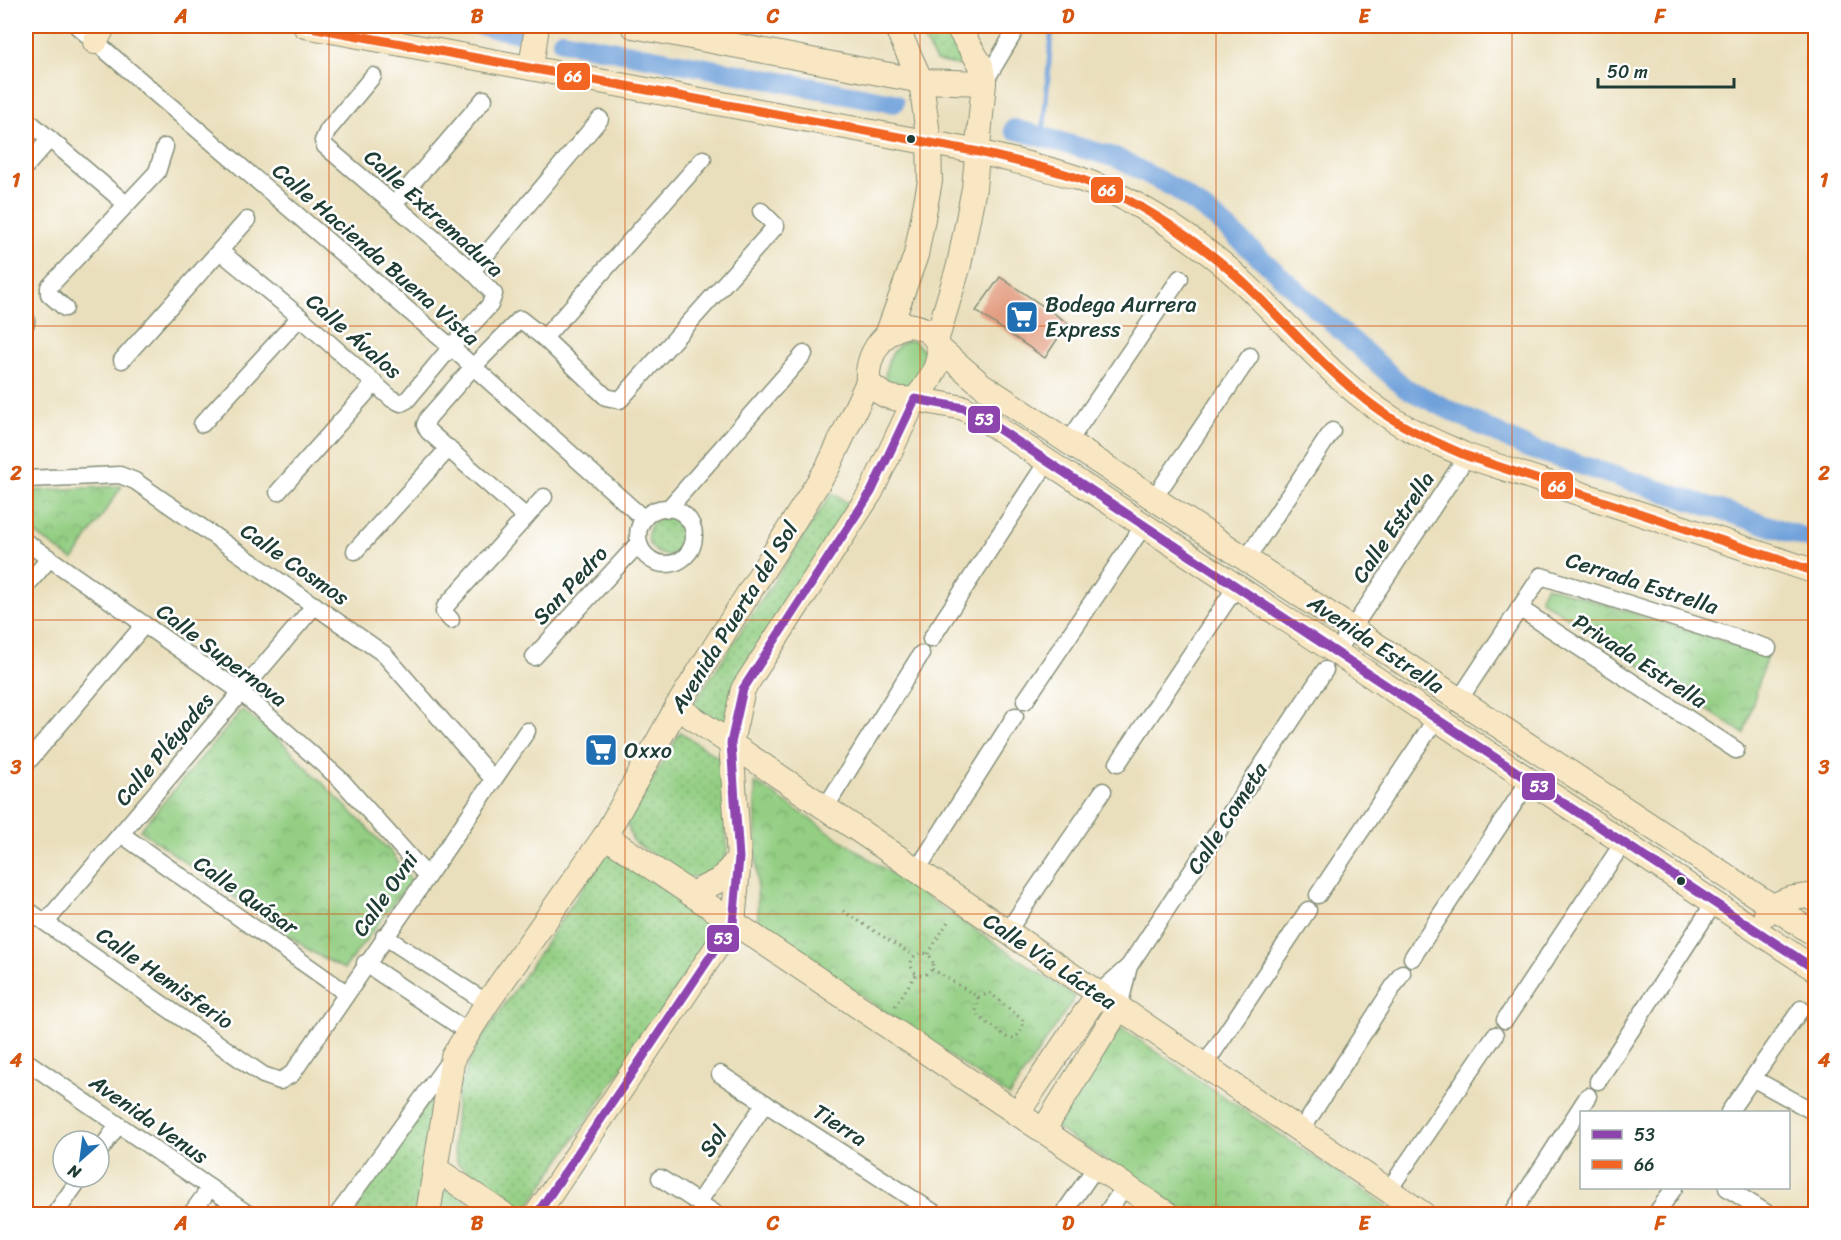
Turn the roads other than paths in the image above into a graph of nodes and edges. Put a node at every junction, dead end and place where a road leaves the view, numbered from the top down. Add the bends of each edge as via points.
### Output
1 (77, 26) edge
2 (305, 26) edge
3 (537, 26) edge
4 (633, 26) edge
5 (896, 26) edge
6 (957, 26) edge
7 (1018, 26) edge
8 (99, 34) edge
9 (531, 68) junction
10 (373, 76) dead end
11 (921, 81) junction
12 (984, 83) junction
13 (484, 99) dead end
14 (26, 119) edge
15 (600, 119) dead end
16 (50, 139) junction
17 (928, 143) junction
18 (165, 147) dead end
19 (979, 152) junction
20 (702, 159) dead end
21 (26, 166) edge
22 (395, 203) junction
23 (126, 204) junction
24 (761, 212) dead end
25 (248, 220) dead end
26 (221, 252) junction
27 (472, 271) junction
28 (1180, 278) dead end
29 (65, 308) dead end
30 (300, 317) junction
31 (26, 318) edge
32 (26, 323) edge
33 (887, 335) junction
34 (544, 338) junction
35 (938, 344) junction
36 (451, 347) junction
37 (804, 354) dead end
38 (1250, 356) dead end
39 (122, 360) dead end
40 (473, 367) junction
41 (868, 382) junction
42 (375, 383) junction
43 (915, 399) junction
44 (202, 424) dead end
45 (1332, 431) dead end
46 (1069, 441) junction
47 (449, 448) junction
48 (1467, 456) junction
49 (1047, 462) junction
50 (26, 479) edge
51 (278, 492) dead end
52 (544, 497) dead end
53 (1154, 498) junction
54 (669, 509) junction
55 (526, 517) junction
56 (644, 519) junction
57 (1144, 525) junction
58 (26, 542) edge
59 (639, 543) junction
60 (355, 551) dead end
61 (1247, 558) junction
62 (49, 559) junction
63 (1815, 572) edge
64 (26, 586) edge
65 (1236, 587) junction
66 (315, 605) junction
67 (1519, 608) junction
68 (451, 620) dead end
69 (144, 625) junction
70 (1353, 628) junction
71 (931, 639) dead end
72 (1768, 648) dead end
73 (921, 654) dead end
74 (534, 657) dead end
75 (1330, 662) junction
76 (241, 692) junction
77 (1459, 700) junction
78 (1025, 701) dead end
79 (677, 707) junction
80 (1015, 716) dead end
81 (1436, 719) junction
82 (526, 731) dead end
83 (730, 743) junction
84 (1736, 750) dead end
85 (1118, 763) dead end
86 (26, 764) edge
87 (493, 779) junction
88 (1529, 781) junction
89 (1102, 791) dead end
90 (825, 807) junction
91 (121, 834) junction
92 (605, 836) junction
93 (1623, 843) junction
94 (739, 858) junction
95 (917, 870) junction
96 (426, 875) junction
97 (691, 894) junction
98 (1318, 895) dead end
99 (1813, 895) edge
100 (1714, 903) junction
101 (1773, 905) junction
102 (26, 909) edge
103 (1308, 910) dead end
104 (46, 922) junction
105 (733, 923) junction
106 (1754, 930) junction
107 (1007, 932) junction
108 (1815, 935) edge
109 (384, 936) junction
110 (1412, 958) dead end
111 (365, 963) junction
112 (1129, 966) junction
113 (1815, 970) edge
114 (1402, 973) dead end
115 (346, 993) junction
116 (1098, 994) junction
117 (487, 1003) junction
118 (1119, 1008) junction
119 (1801, 1009) dead end
120 (1505, 1020) dead end
121 (468, 1032) junction
122 (1495, 1035) dead end
123 (453, 1057) junction
124 (26, 1062) edge
125 (1204, 1066) junction
126 (720, 1074) dead end
127 (1754, 1079) junction
128 (1598, 1081) dead end
129 (280, 1082) joint
130 (1588, 1096) dead end
131 (765, 1103) junction
132 (1730, 1111) edge
133 (1815, 1113) edge
134 (1017, 1114) junction
135 (118, 1125) junction
136 (1043, 1131) junction
137 (1301, 1131) junction
138 (111, 1135) edge
139 (1096, 1167) junction
140 (436, 1169) junction
141 (660, 1178) dead end
142 (1125, 1186) junction
143 (210, 1188) junction
144 (73, 1189) edge
145 (1673, 1189) edge
146 (1729, 1189) edge
147 (1388, 1191) junction
148 (698, 1203) junction
149 (55, 1215) edge
150 (191, 1215) edge
151 (248, 1215) edge
152 (338, 1215) edge
153 (428, 1215) edge
154 (503, 1215) edge
155 (537, 1215) edge
156 (716, 1215) edge
157 (936, 1215) edge
158 (1063, 1215) edge
159 (1106, 1215) edge
160 (1167, 1215) edge
161 (1423, 1215) edge
162 (1512, 1215) edge
163 (1656, 1215) edge
164 (1768, 1215) edge

1 - 8 street, Calle Hacienda Buena Vista
2 - 9 street
3 - 9 street
4 - 11 street
5 - 11 street
6 - 12 street via 981,65
7 - 12 street
8 - 36 street, Calle Hacienda Buena Vista
9 - 17 street
10 - 22 street, Calle Extremadura via 327,130 323,141 328,150
11 - 12 street
11 - 17 street
12 - 19 street
13 - 22 street
14 - 16 street
15 - 27 street
16 - 21 street
16 - 23 street
17 - 19 street
17 - 33 street via 930,181 916,255
18 - 23 street via 157,172
19 - 35 street via 959,265
19 - 48 street via 1081,179 1149,212 1206,251 1260,297 1371,404 1416,433
20 - 34 street
22 - 27 street, Calle Extremadura
23 - 29 street via 49,287 49,294
24 - 34 street via 776,226 623,398 615,401 606,397
25 - 26 street
26 - 30 street, Calle Ávalos
26 - 39 street
27 - 36 street, Calle Extremadura via 492,291 493,301
28 - 46 street
30 - 42 street, Calle Ávalos
30 - 44 street
31 - 32 street
33 - 35 street via 909,325 920,327
33 - 41 street via 873,353
34 - 40 street via 520,319
35 - 43 street via 932,374
35 - 46 street, Avenida Estrella via 982,385
36 - 40 street, Calle Hacienda Buena Vista
36 - 42 street, Calle Ávalos via 405,402 392,399
37 - 54 street
38 - 53 street
40 - 47 street via 425,425
40 - 56 street, Calle Hacienda Buena Vista
41 - 43 street via 893,400
41 - 79 street, Avenida Puerta del Sol via 828,467
42 - 51 street
43 - 49 street, Avenida Estrella via 964,408
43 - 83 street, Avenida Puerta del Sol via 870,492 743,689
45 - 61 street
46 - 53 street, Avenida Estrella
47 - 55 street
47 - 60 street
48 - 63 street
48 - 70 street, Calle Estrella
49 - 57 street, Avenida Estrella
49 - 71 street
50 - 66 street, Calle Cosmos via 127,476
52 - 55 street
53 - 61 street, Avenida Estrella
54 - 56 street via 655,510
54 - 59 street via 683,514 692,528 693,544 684,557 670,564 654,561
55 - 68 street via 445,607 444,612
56 - 59 street
57 - 65 street, Avenida Estrella
57 - 78 street
58 - 62 street, Calle Supernova
59 - 74 street, San Pedro
61 - 70 street, Avenida Estrella
62 - 64 street
62 - 69 street, Calle Supernova
65 - 75 street, Avenida Estrella
65 - 85 street
66 - 76 street, Calle Pléyades
66 - 87 street, Calle Cosmos via 384,654
67 - 72 street, Cerrada Estrella via 1541,576 1550,577
67 - 77 street, Cerrada Estrella
67 - 84 street, Privada Estrella
69 - 76 street, Calle Supernova
69 - 86 street
70 - 75 street, Calle Estrella
70 - 77 street, Avenida Estrella
73 - 90 street
75 - 81 street, Avenida Estrella
75 - 112 street, Calle Cometa
76 - 91 street, Calle Pléyades
76 - 96 street, Calle Supernova via 341,780
77 - 101 street, Avenida Estrella
79 - 83 street, Calle Vía Láctea
79 - 92 street, Avenida Puerta del Sol
80 - 95 street
81 - 88 street, Avenida Estrella
81 - 98 street
82 - 87 street, Calle Ovni
83 - 90 street, Calle Vía Láctea
83 - 94 street, Avenida Puerta del Sol
87 - 96 street, Calle Ovni
88 - 93 street, Avenida Estrella
88 - 110 street
89 - 107 street
90 - 95 street, Calle Vía Láctea
91 - 104 street, Calle Pléyades
91 - 115 street, Calle Quásar
92 - 97 street
92 - 117 street, Avenida Puerta del Sol
93 - 100 street, Avenida Estrella
93 - 120 street
94 - 97 street via 720,880
94 - 105 street, Avenida Puerta del Sol
95 - 107 street, Calle Vía Láctea
96 - 109 street, Calle Ovni
97 - 105 street
99 - 101 street
100 - 106 street, Avenida Estrella
100 - 128 street
101 - 106 street
101 - 108 street, Avenida Estrella
102 - 104 street, Calle Hemisferio
103 - 125 street
104 - 129 street, Calle Hemisferio via 263,1075
105 - 134 street
105 - 155 street, Avenida Puerta del Sol
106 - 113 street, Avenida Estrella
107 - 116 street, Calle Vía Láctea
109 - 111 street, Calle Ovni
109 - 117 street
111 - 115 street, Calle Ovni
111 - 121 street
112 - 116 street, Calle Cometa
112 - 118 street, Calle Cometa
114 - 137 street
115 - 129 street, Calle Ovni via 292,1074
116 - 118 street, Calle Vía Láctea
116 - 134 street, Calle Cometa
117 - 121 street, Avenida Puerta del Sol
118 - 125 street, Calle Vía Láctea
118 - 136 street, Calle Cometa
119 - 127 street
121 - 123 street, Avenida Puerta del Sol
122 - 147 street
123 - 140 street, Avenida Puerta del Sol
123 - 152 street, Avenida Puerta del Sol
124 - 135 street, Avenida Venus
125 - 137 street, Calle Vía Láctea
126 - 131 street, Tierra
127 - 132 street
127 - 133 street
130 - 162 street
131 - 148 street, Sol
131 - 157 street, Tierra
134 - 136 street
135 - 138 street
135 - 143 street, Avenida Venus
136 - 139 street
137 - 147 street, Calle Vía Láctea
139 - 142 street
139 - 158 street
140 - 153 street, Avenida Puerta del Sol
140 - 154 street
141 - 148 street
142 - 159 street
142 - 160 street
143 - 150 street
143 - 151 street, Avenida Venus
144 - 149 street
145 - 163 street
146 - 164 street
147 - 161 street, Calle Vía Láctea
148 - 156 street

